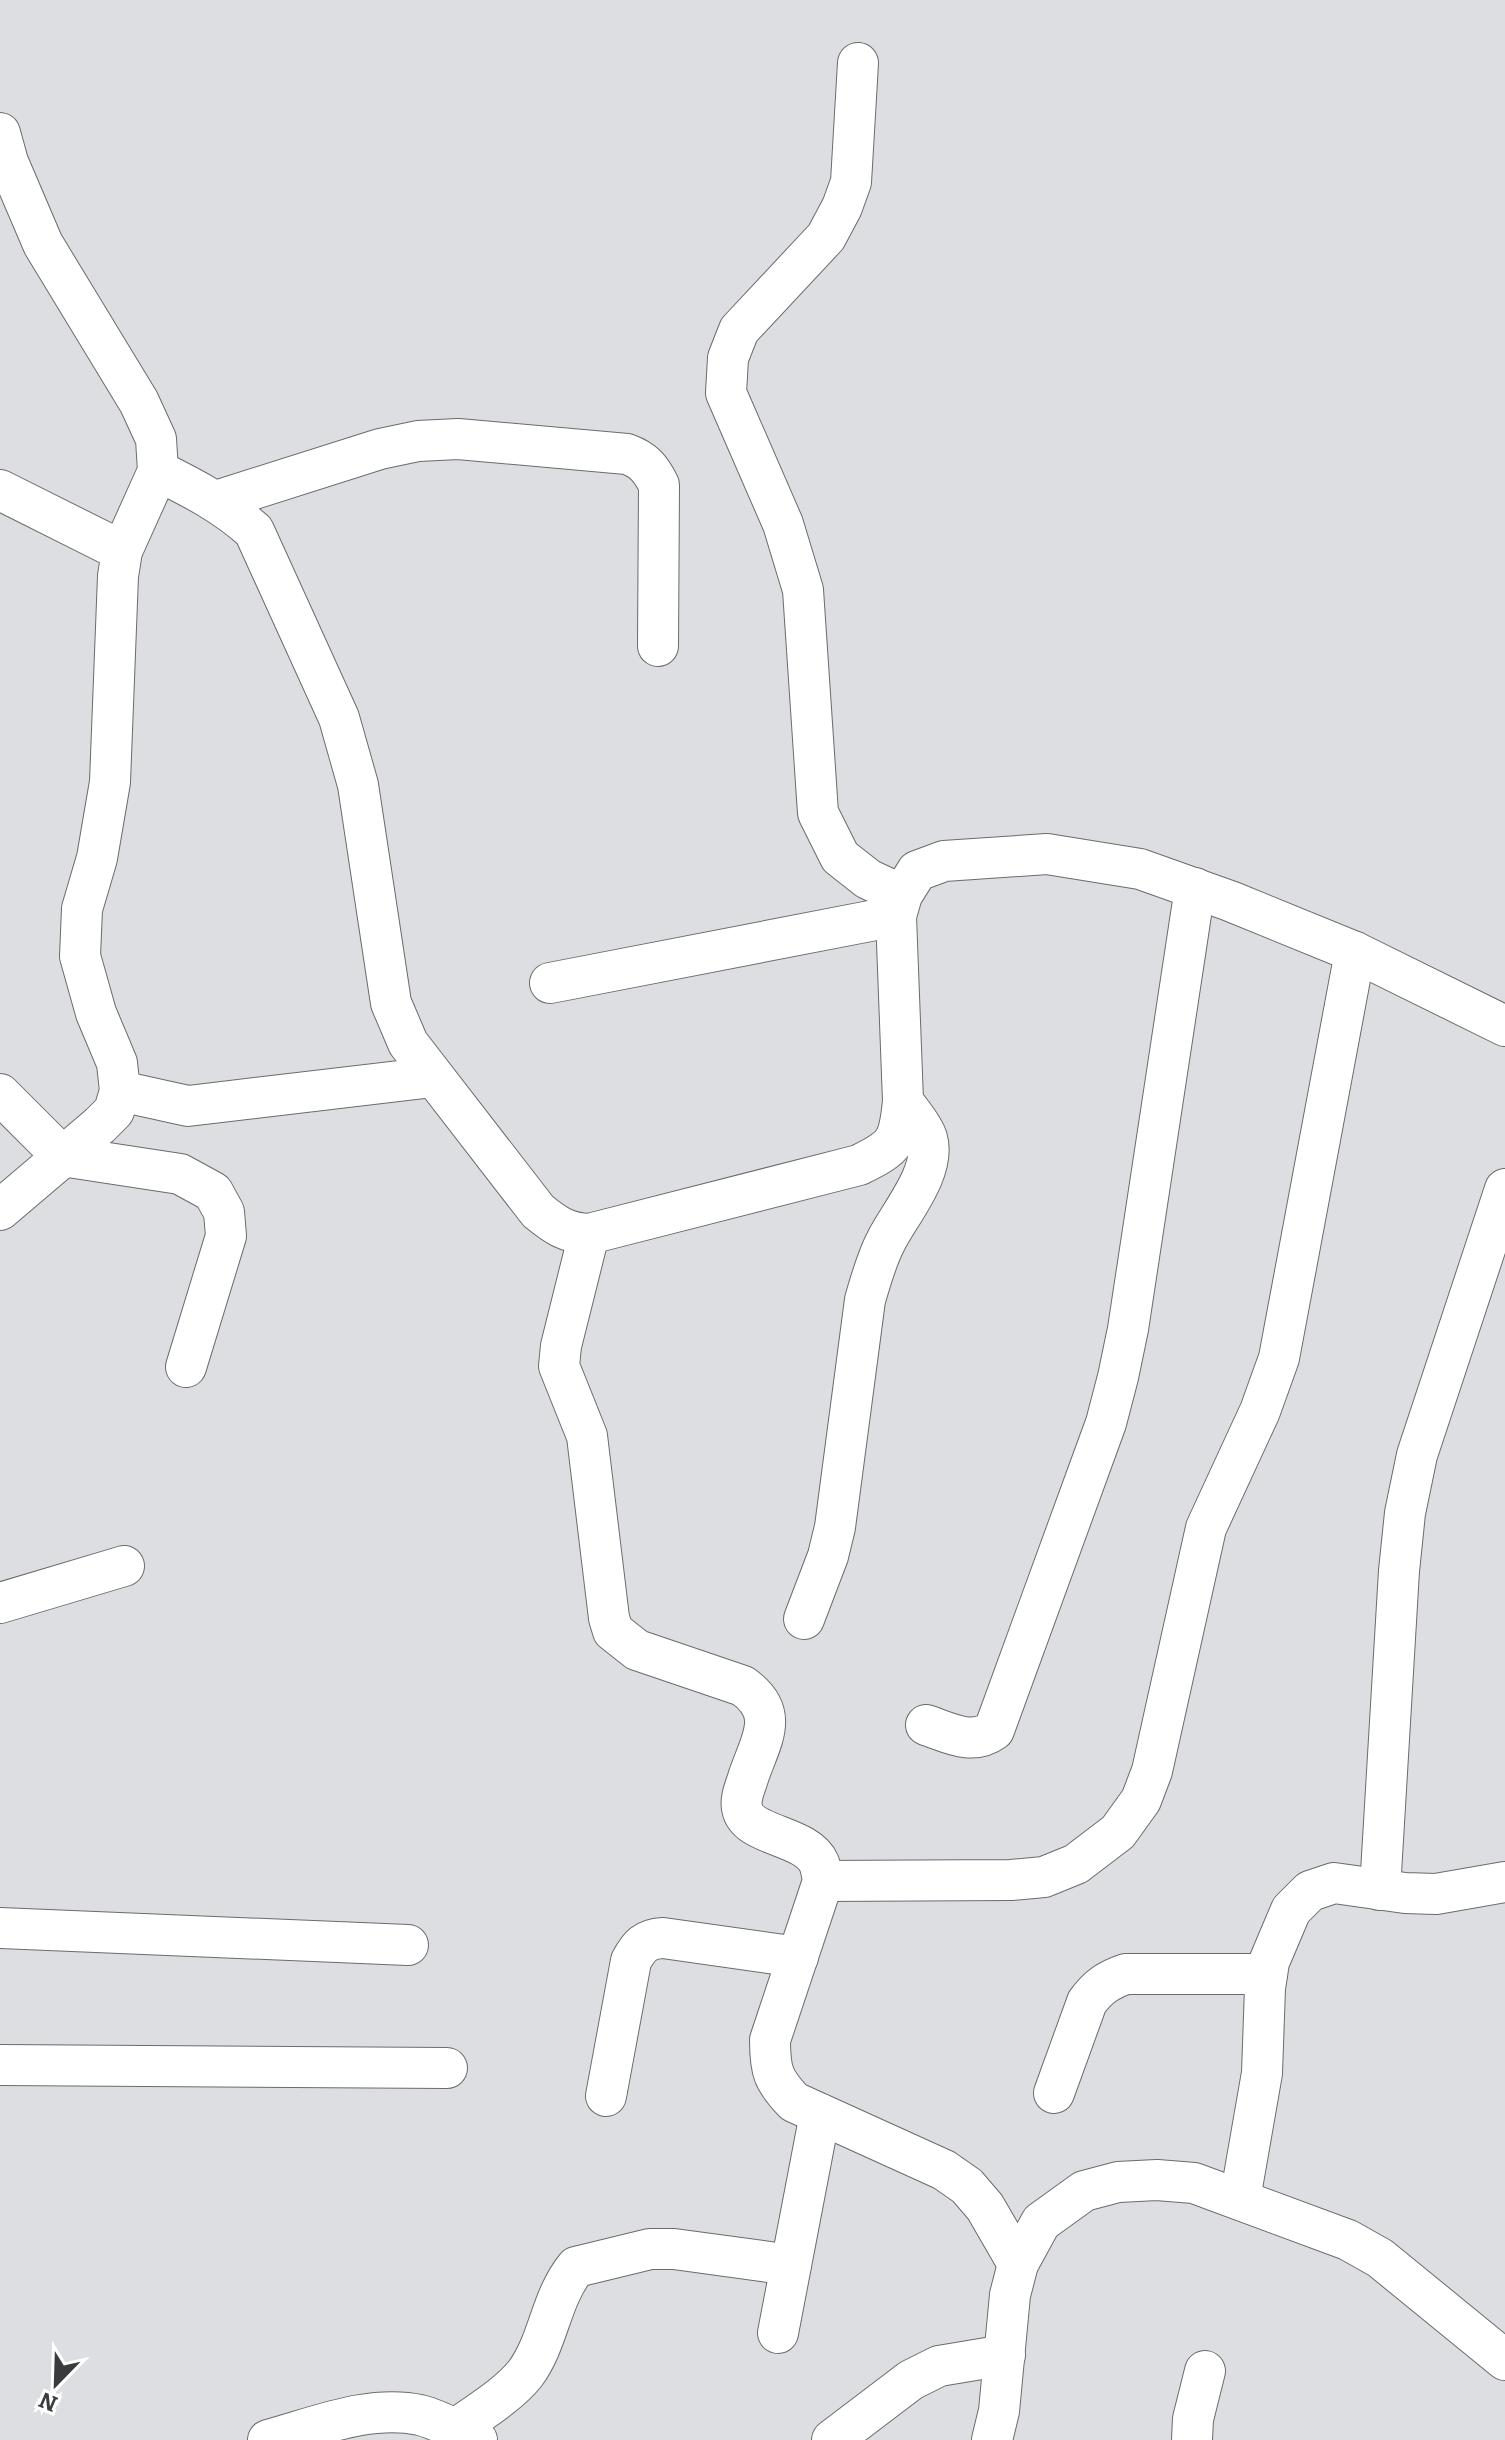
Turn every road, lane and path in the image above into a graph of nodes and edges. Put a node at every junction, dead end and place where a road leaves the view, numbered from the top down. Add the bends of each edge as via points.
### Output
1 (858, 63) dead end
2 (0, 133) edge
3 (158, 471) junction
4 (0, 490) edge
5 (216, 501) junction
6 (122, 551) junction
7 (658, 646) dead end
8 (1195, 888) junction
9 (899, 906) junction
10 (1355, 952) junction
11 (550, 983) dead end
12 (1505, 1026) edge
13 (433, 1077) junction
14 (120, 1091) junction
15 (0, 1094) edge
16 (903, 1101) junction
17 (62, 1156) junction
18 (1505, 1189) edge
19 (0, 1210) edge
20 (589, 1234) junction
21 (186, 1367) dead end
22 (124, 1566) dead end
23 (0, 1603) edge
24 (804, 1619) dead end
25 (926, 1725) dead end
26 (823, 1881) junction
27 (1505, 1882) edge
28 (1380, 1890) junction
29 (0, 1928) edge
30 (408, 1945) dead end
31 (798, 1957) junction
32 (1267, 1974) junction
33 (0, 2065) edge
34 (447, 2068) dead end
35 (1054, 2093) dead end
36 (606, 2096) dead end
37 (820, 2114) junction
38 (1240, 2199) junction
39 (1018, 2264) junction
40 (791, 2265) junction
41 (778, 2333) dead end
42 (1005, 2355) junction
43 (1505, 2360) edge
44 (1205, 2371) dead end
45 (467, 2435) edge
46 (268, 2440) edge
47 (832, 2440) edge
48 (992, 2440) edge
49 (1192, 2440) edge

1 - 9 street via 851,182 842,207 826,237 739,330 728,358 726,393 783,524 803,590 818,813 840,857
2 - 3 street via 43,244 139,402 156,439
3 - 5 street
3 - 6 street
4 - 6 street
5 - 7 street via 418,441 458,439 627,454 651,468 659,485
5 - 13 street via 254,531 339,718 358,785 391,1003 408,1043
6 - 14 street via 110,782 82,909 80,956 117,1063
8 - 9 street via 1140,869 1047,854 944,861 917,871
8 - 10 street
8 - 25 street via 1128,1329 1106,1423 994,1730 972,1740
9 - 11 street
9 - 16 street
10 - 12 street
10 - 26 street via 1279,1358 1206,1528 1141,1800 1118,1832 1076,1864 1044,1877
13 - 14 street via 188,1106
13 - 20 street via 538,1211 559,1228
14 - 17 street via 114,1111
15 - 17 street
16 - 20 street via 900,1129 887,1151 859,1165
16 - 24 street via 927,1136 929,1152 923,1175 886,1241 865,1300 835,1527
17 - 19 street
17 - 21 street via 180,1174 213,1192 224,1212 226,1236
18 - 28 street via 1417,1455 1405,1513
20 - 26 street via 559,1366 587,1436 613,1631 637,1650 756,1695 766,1720 741,1804 744,1816 804,1846 819,1861
22 - 23 street
26 - 31 street
27 - 28 street via 1436,1894
28 - 32 street via 1334,1883 1310,1891 1291,1910
29 - 30 street
31 - 36 street via 648,1939 631,1961
31 - 37 street via 770,2040 770,2064 777,2084 794,2102
32 - 35 street via 1126,1974 1110,1979 1087,2002
32 - 38 street via 1262,2073
33 - 34 street
37 - 39 street via 944,2170 967,2186
37 - 40 street
38 - 39 street via 1194,2183 1157,2180 1084,2191 1041,2222
38 - 43 street via 1348,2240 1380,2258
39 - 42 street
40 - 41 street
40 - 45 street via 650,2249 576,2267 556,2298 525,2374
42 - 47 street via 939,2366 911,2380
42 - 48 street
44 - 49 street
45 - 46 street via 419,2415 393,2412 359,2415

